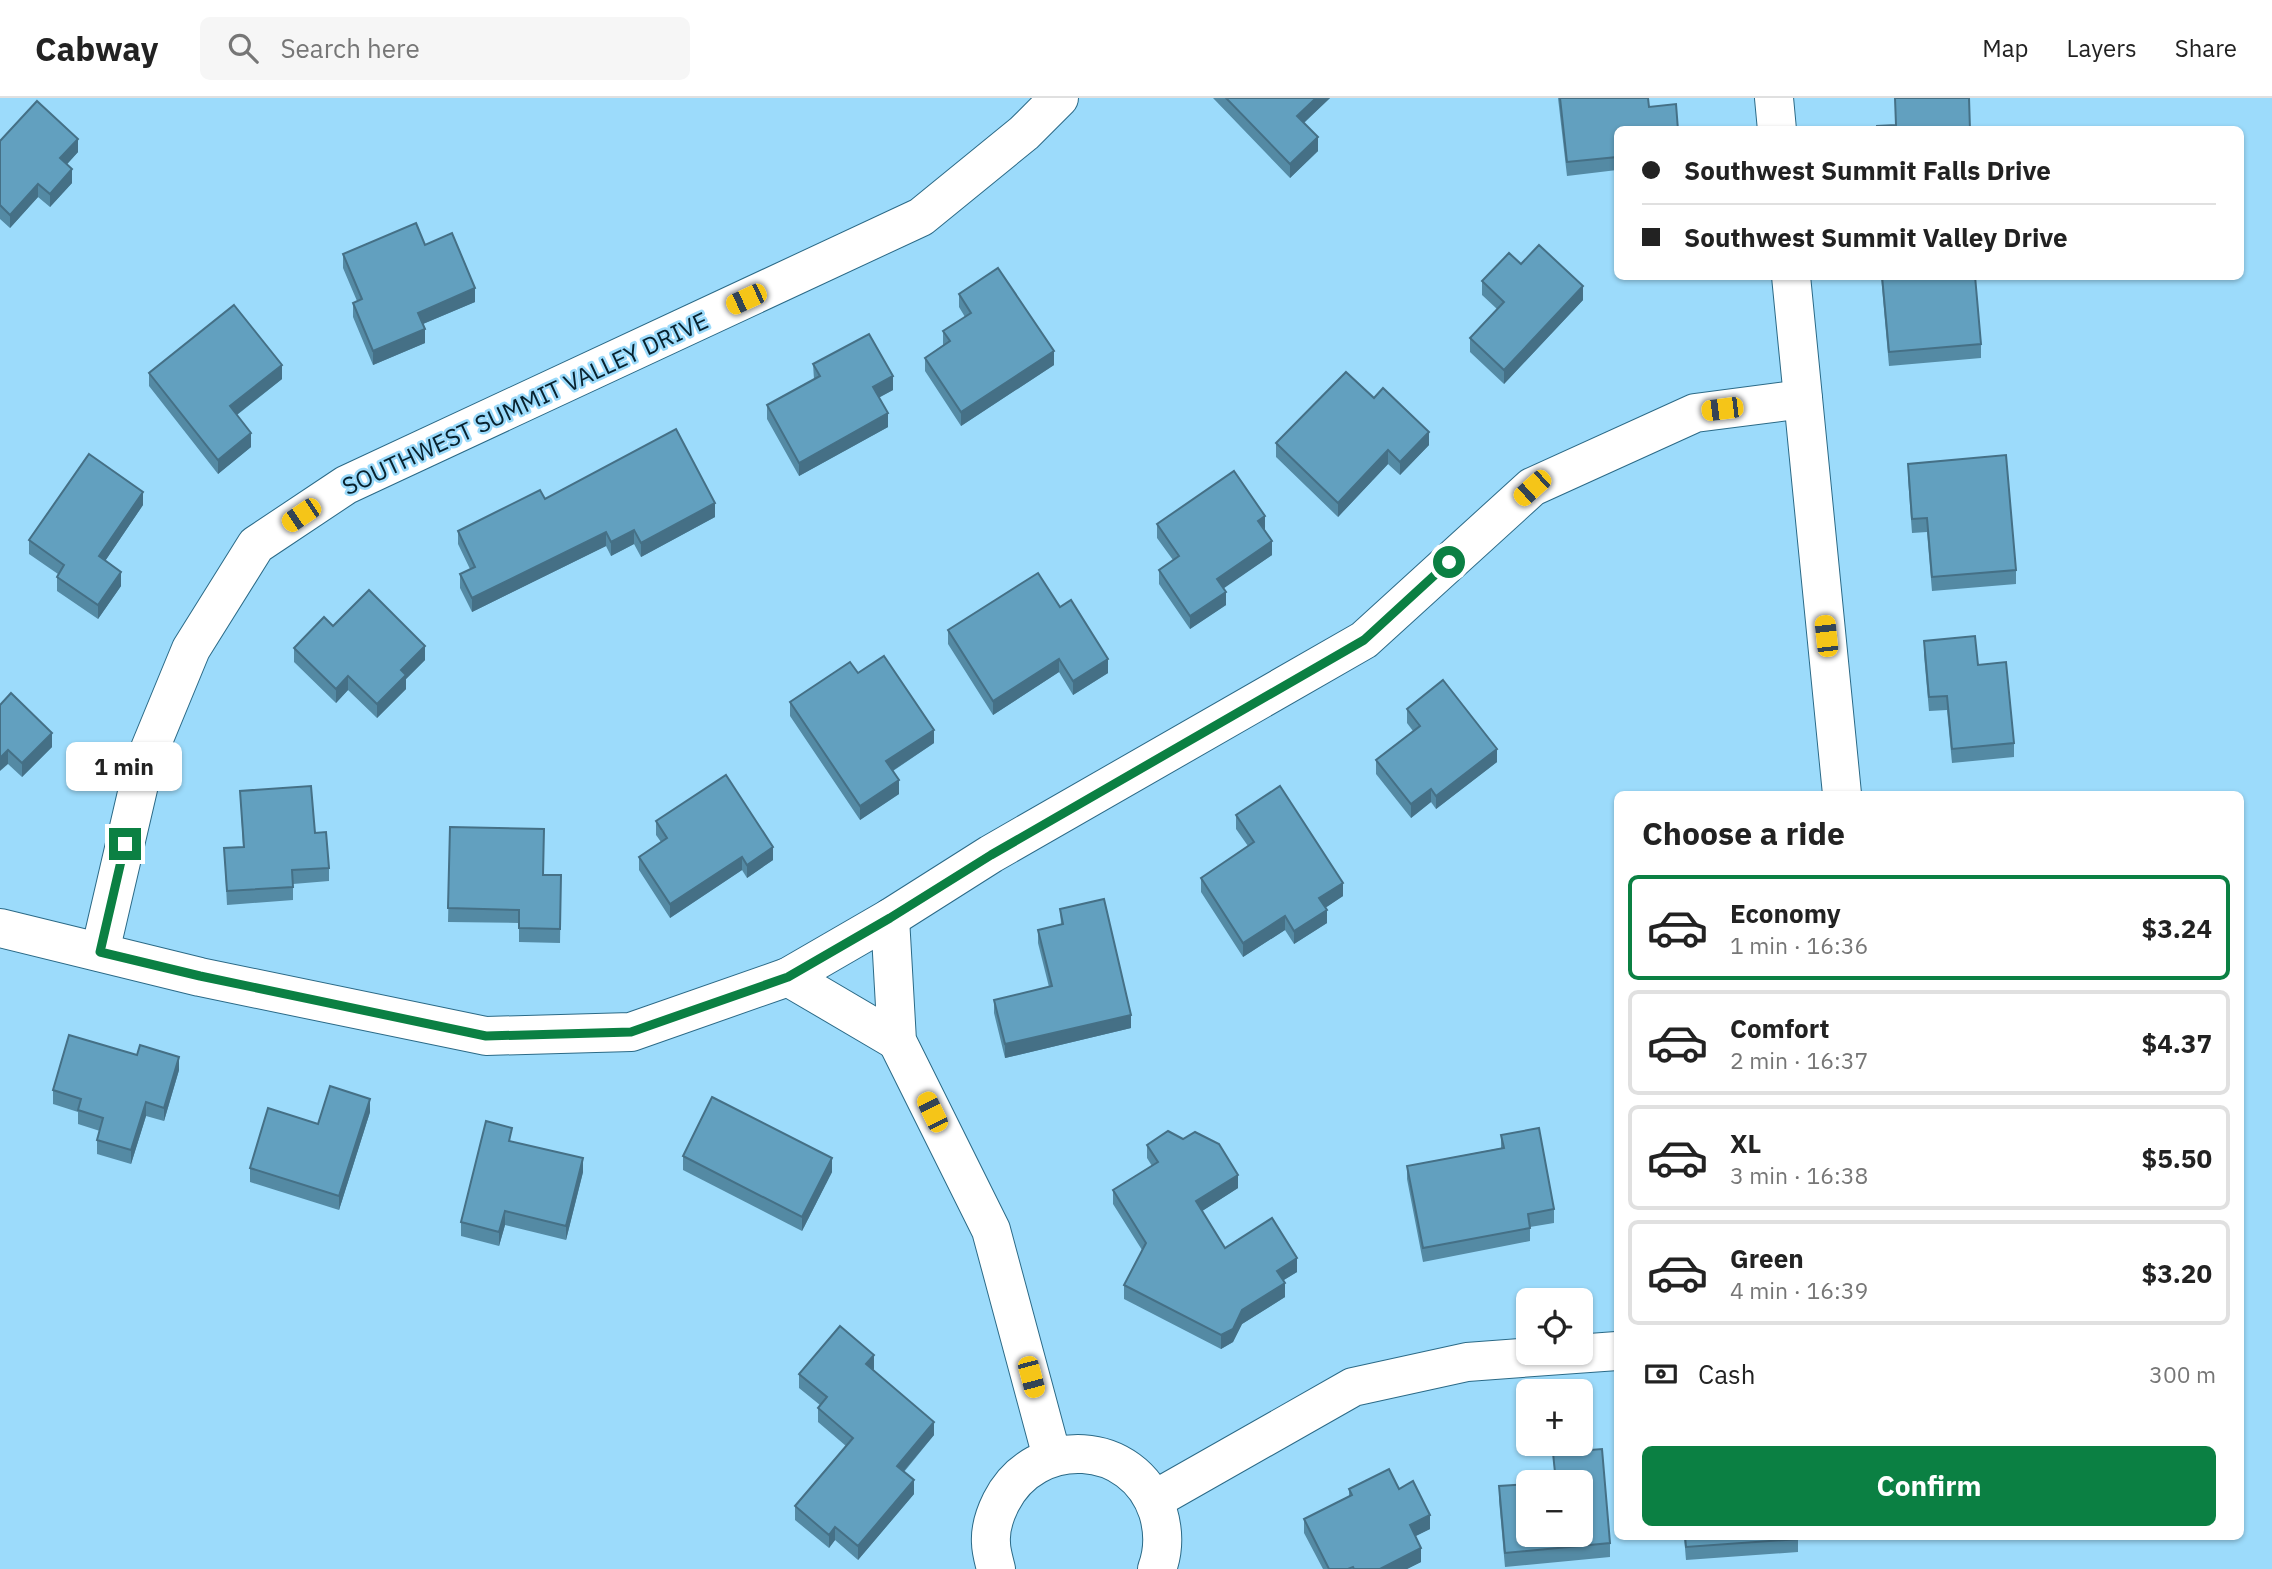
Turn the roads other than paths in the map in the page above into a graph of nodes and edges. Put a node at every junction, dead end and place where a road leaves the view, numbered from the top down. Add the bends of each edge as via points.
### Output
1 (1059, 98) edge
2 (1774, 98) edge
3 (1777, 126) edge
4 (1791, 280) edge
5 (1803, 399) junction
6 (1842, 791) edge
7 (890, 918) junction
8 (0, 928) edge
9 (100, 952) junction
10 (788, 977) junction
11 (897, 1041) junction
12 (1614, 1351) edge
13 (1052, 1457) junction
14 (1154, 1500) junction
15 (996, 1569) edge
16 (1157, 1569) edge

1 - 9 street, SOUTHWEST SUMMIT VALLEY DRIVE via 1024,133 921,217 346,485 256,545 191,649 144,763
2 - 3 street
4 - 5 street
5 - 6 street
5 - 7 street via 1695,413 1532,488 1364,640
7 - 10 street
7 - 11 street
8 - 9 street
9 - 10 street via 486,1036 631,1032
10 - 11 street
11 - 13 street via 991,1230
12 - 14 street via 1467,1362 1353,1387
13 - 14 street via 1072,1453 1111,1460 1143,1483
13 - 15 street via 1027,1469 1007,1489 994,1514 990,1542
14 - 16 street via 1162,1527

